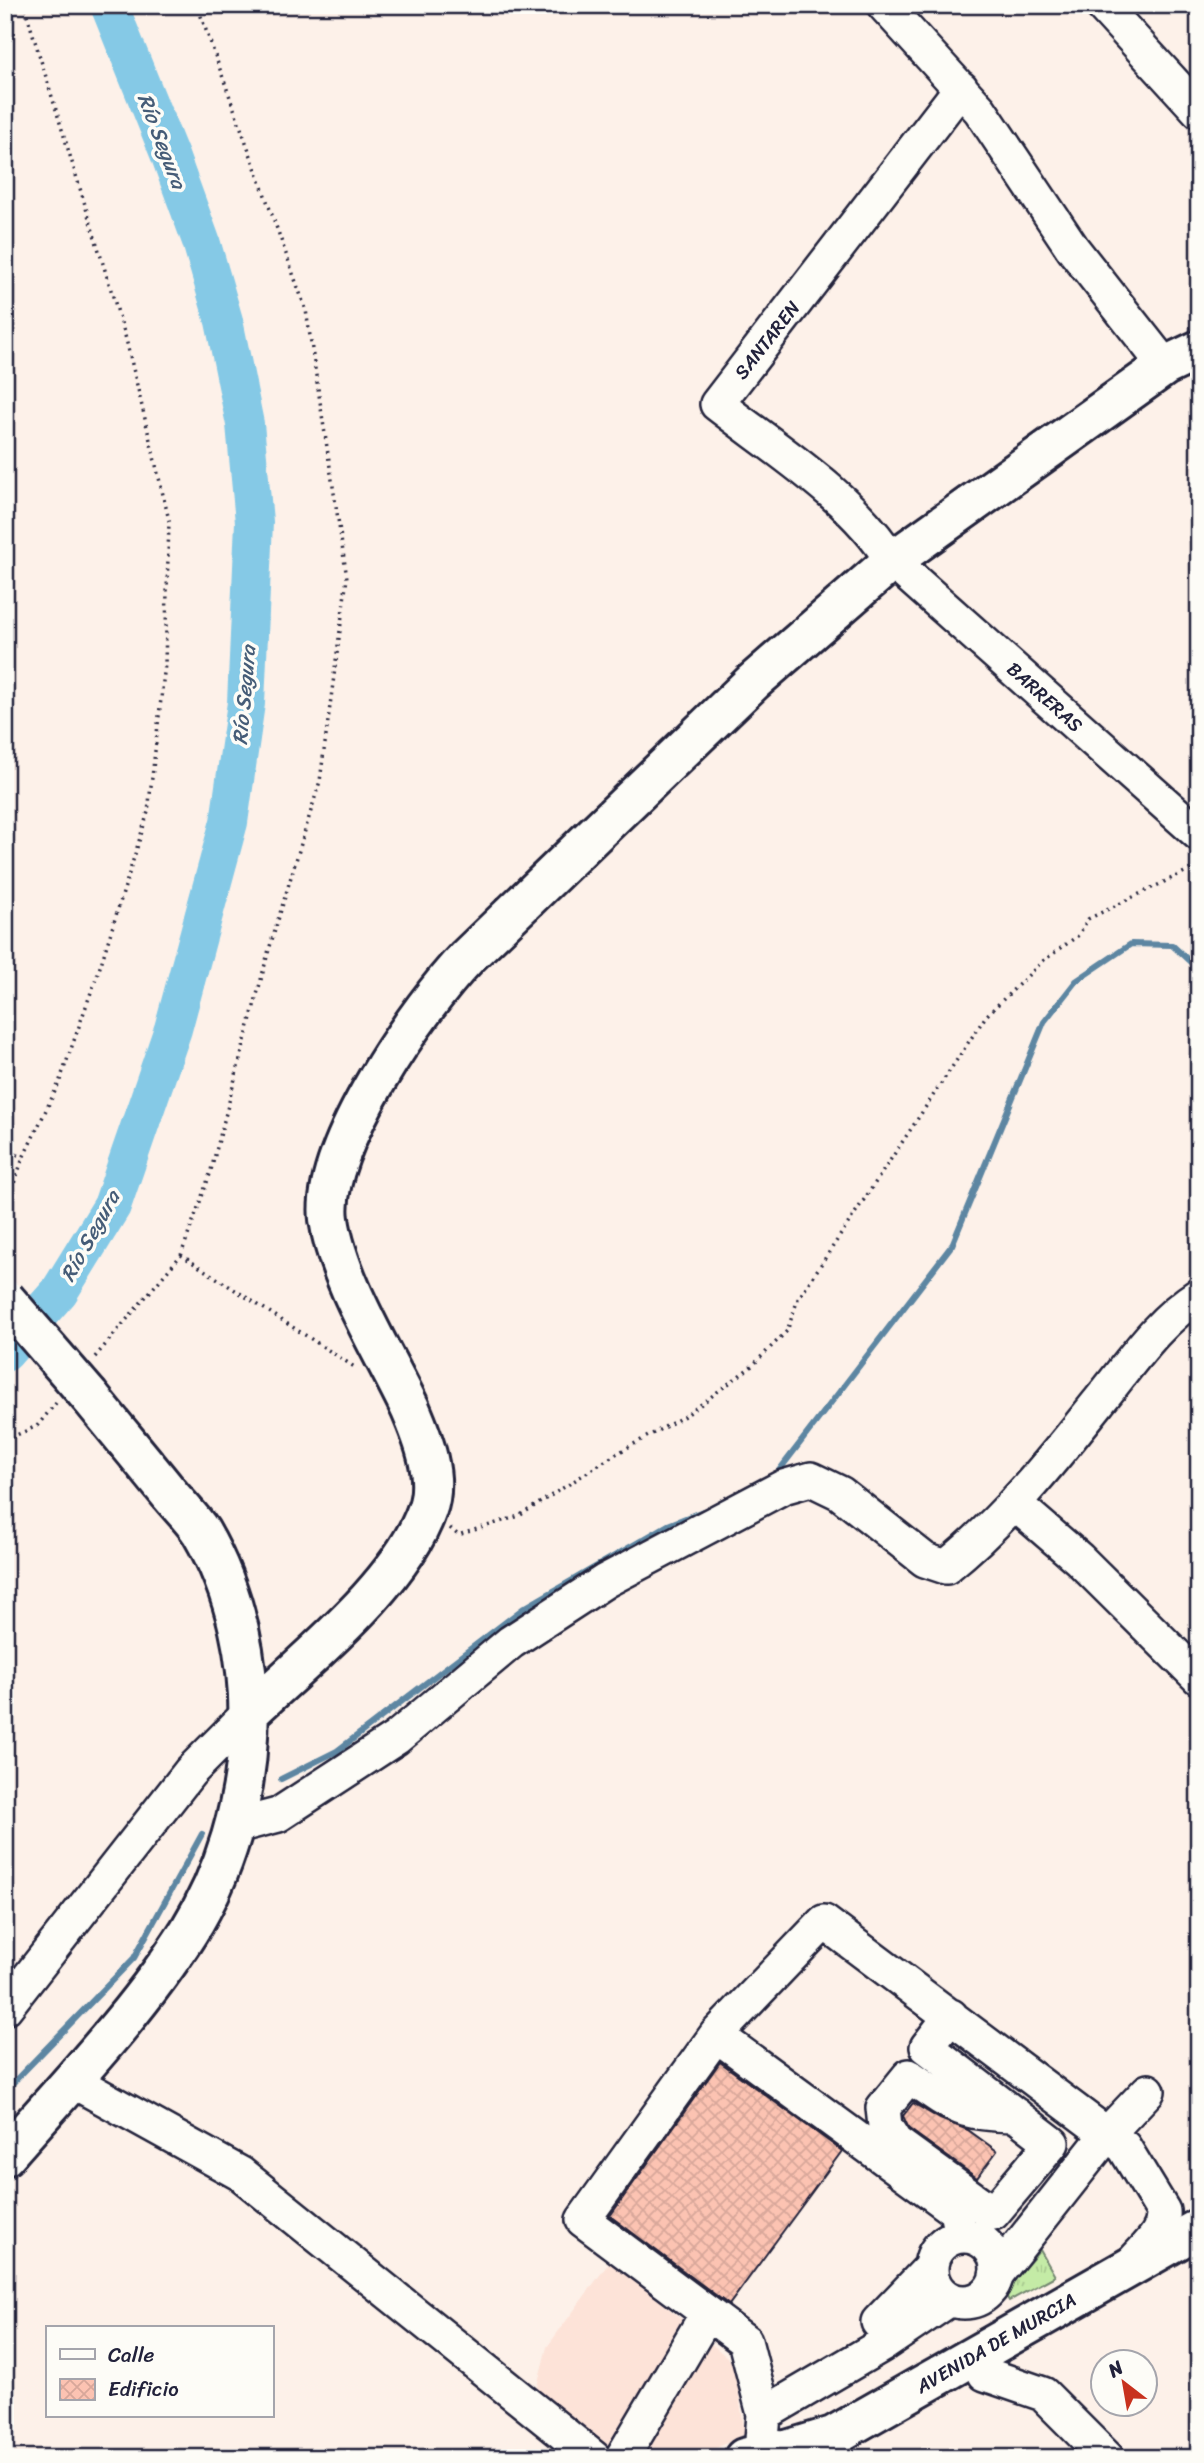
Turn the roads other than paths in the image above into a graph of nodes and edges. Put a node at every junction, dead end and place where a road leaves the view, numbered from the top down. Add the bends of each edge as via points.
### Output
1 (884, 5) edge
2 (1102, 5) edge
3 (961, 88) junction
4 (1199, 111) edge
5 (1182, 358) edge
6 (892, 561) junction
7 (1199, 834) edge
8 (1199, 1295) edge
9 (5, 1299) edge
10 (1014, 1503) junction
11 (1199, 1678) edge
12 (251, 1711) junction
13 (232, 1827) junction
14 (5, 2008) edge
15 (951, 2016) junction
16 (716, 2035) junction
17 (71, 2080) junction
18 (1148, 2091) dead end
19 (1016, 2115) junction
20 (1108, 2133) junction
21 (5, 2156) edge
22 (1040, 2157) junction
23 (1073, 2178) junction
24 (1199, 2228) edge
25 (961, 2236) junction
26 (1199, 2256) edge
27 (930, 2267) junction
28 (1126, 2269) junction
29 (996, 2276) junction
30 (950, 2299) junction
31 (707, 2314) junction
32 (878, 2322) dead end
33 (985, 2374) junction
34 (764, 2414) junction
35 (780, 2454) edge
36 (594, 2458) edge
37 (622, 2458) edge
38 (848, 2458) edge
39 (1107, 2458) edge

1 - 3 street
2 - 4 street
3 - 5 street via 1073,248
3 - 6 street, SANTAREN via 717,404 817,481 879,540
5 - 6 main road
6 - 7 street, BARRERAS
6 - 12 main road via 753,682 467,957 437,989 384,1068 337,1165 329,1192 329,1217 351,1286 423,1443 431,1478 428,1507 416,1536 395,1566 349,1618
8 - 10 street via 1178,1308 1153,1335
9 - 12 main road, bridge via 200,1531 228,1594 243,1652
10 - 11 street via 1079,1559
10 - 13 street via 946,1567 925,1560 840,1493 811,1479 783,1487 605,1581 511,1642 396,1738 278,1815
12 - 13 main road
12 - 14 street via 190,1772
13 - 17 main road via 213,1884 190,1930
15 - 16 street via 824,1922
15 - 19 street via 927,2047
15 - 20 street
16 - 25 street via 956,2211
16 - 31 street via 583,2220
17 - 21 main road
17 - 36 street via 241,2174
18 - 20 street
19 - 22 street via 1052,2143
19 - 22 street via 975,2114 955,2108 909,2076 884,2108 885,2126 895,2142 993,2213
20 - 23 street
20 - 28 street via 1124,2147 1163,2211 1164,2222 1156,2236
22 - 23 street
23 - 29 street
24 - 28 main road, AVENIDA DE MURCIA
25 - 27 street via 943,2243
25 - 29 street via 971,2236 990,2248
26 - 33 main road, AVENIDA DE MURCIA
27 - 30 street via 936,2286
27 - 32 street
28 - 35 main road, AVENIDA DE MURCIA via 852,2425
29 - 30 street via 982,2297
30 - 34 street
31 - 34 street via 745,2341
31 - 37 street
33 - 38 main road, AVENIDA DE MURCIA via 871,2436
33 - 39 street via 1043,2394
34 - 35 street

